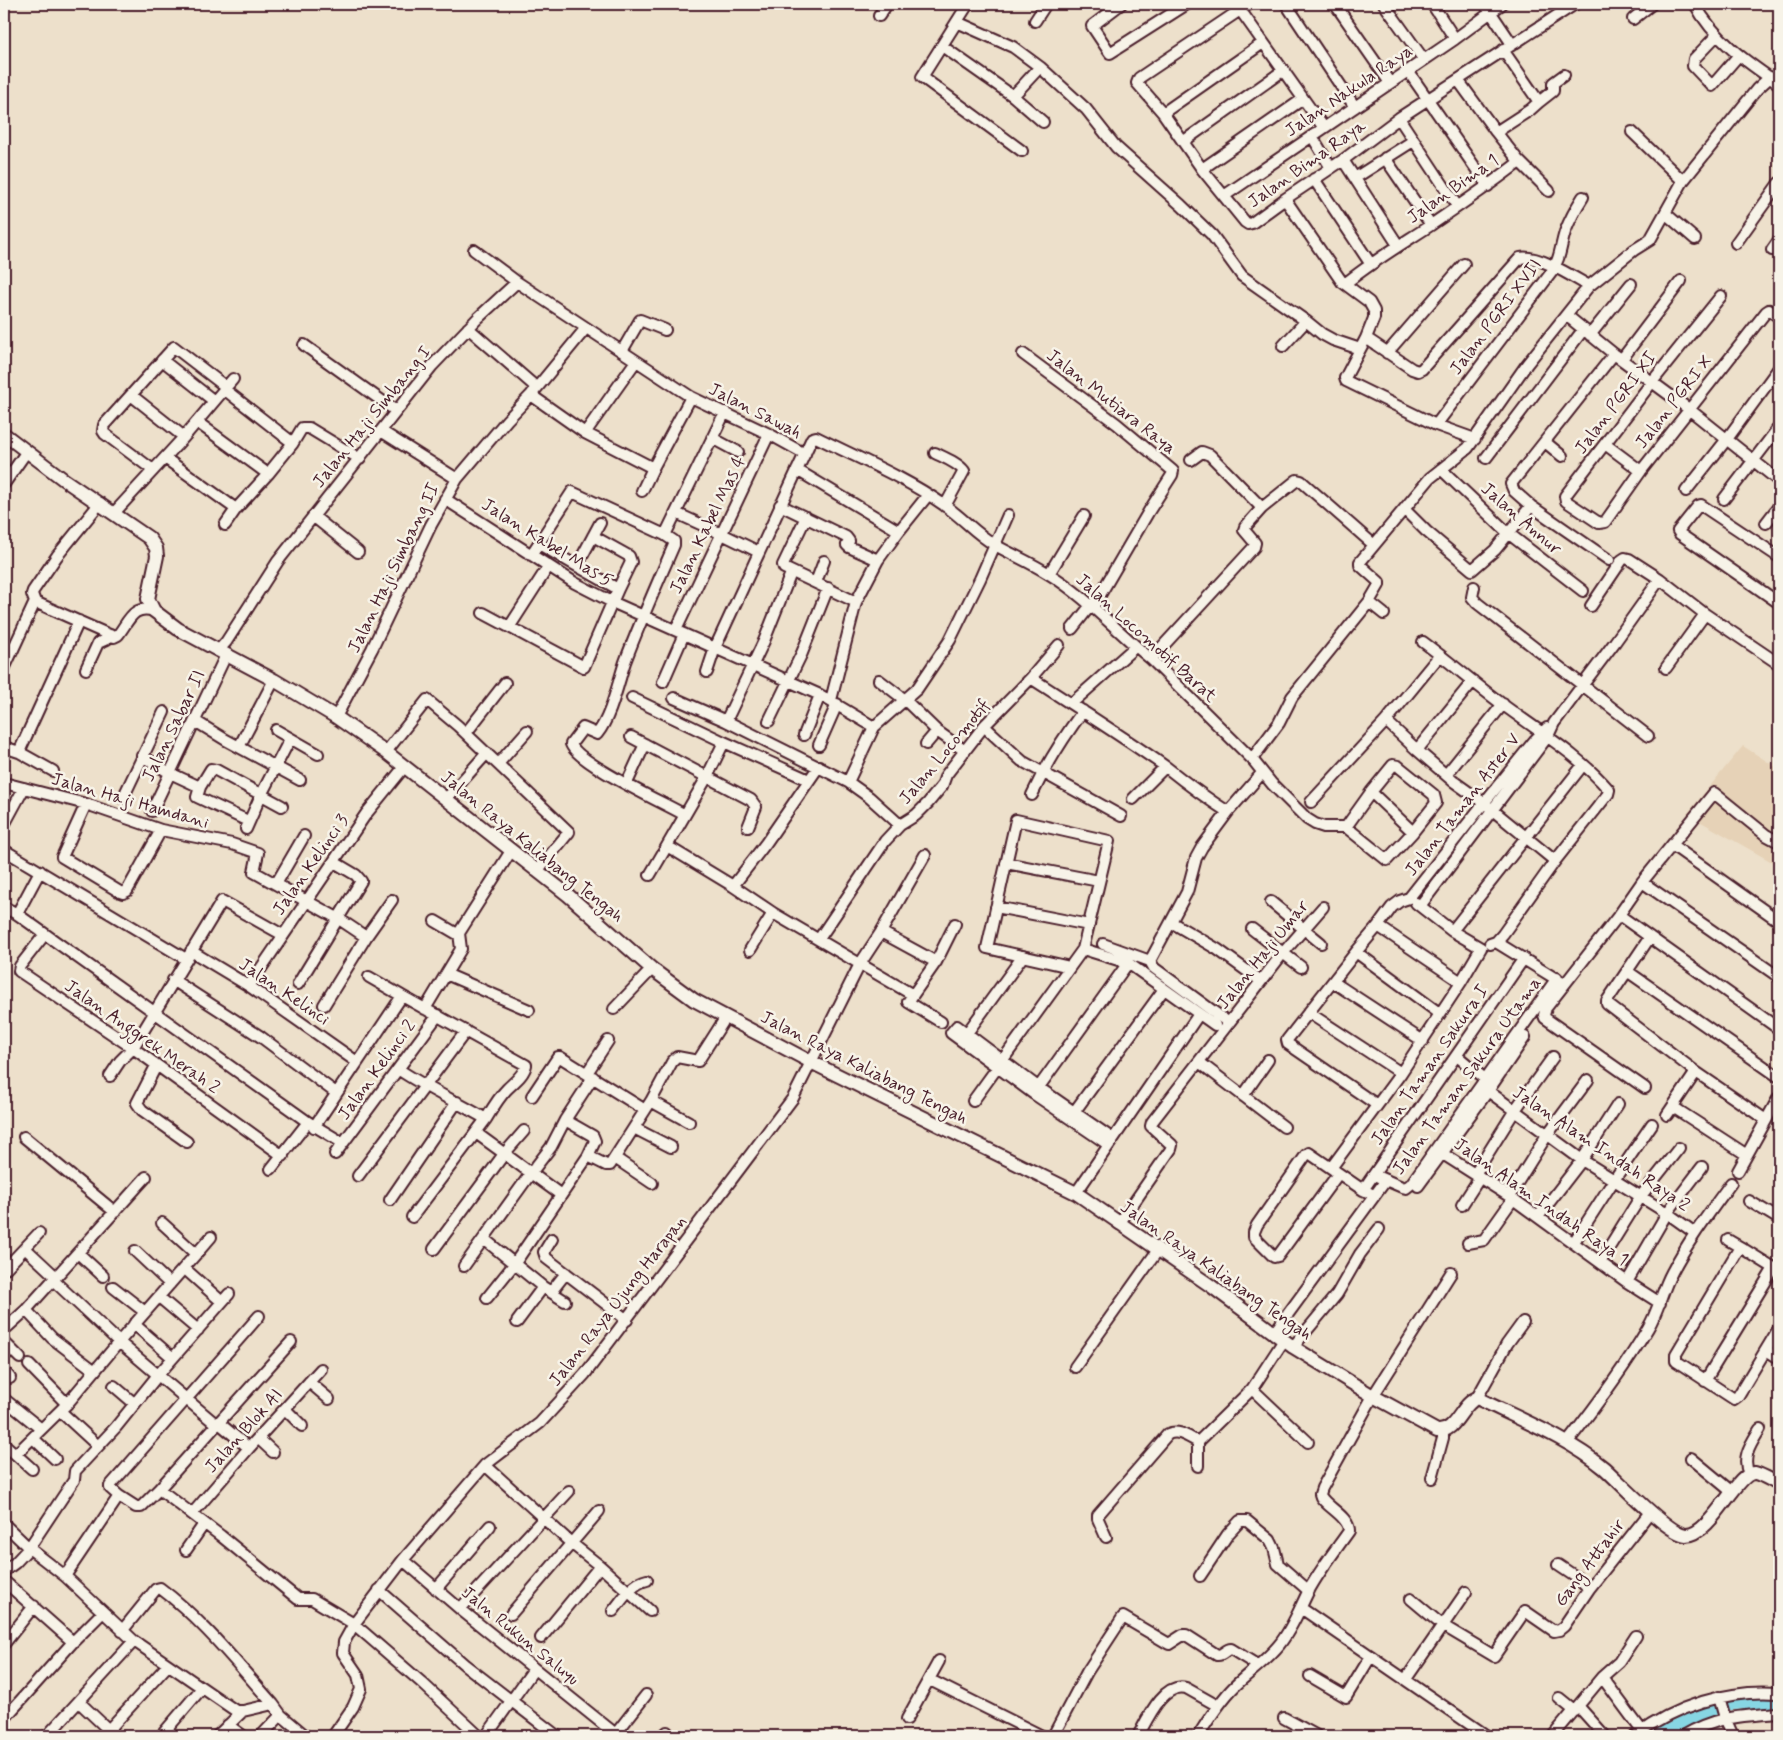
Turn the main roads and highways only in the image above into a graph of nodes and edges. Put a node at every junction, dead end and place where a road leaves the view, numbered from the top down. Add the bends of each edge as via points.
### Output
1 (4, 434) edge
2 (1779, 1484) edge

1 - 2 main road, Jalan Raya Kaliabang Tengah via 149,538 158,556 148,599 154,611 178,629 336,717 386,752 568,895 652,969 694,1000 811,1062 1076,1193 1284,1340 1373,1396 1430,1427 1443,1431 1450,1427 1469,1402 1477,1398 1567,1443 1603,1468 1650,1512 1687,1535 1698,1532 1710,1521 1749,1474 1755,1473

